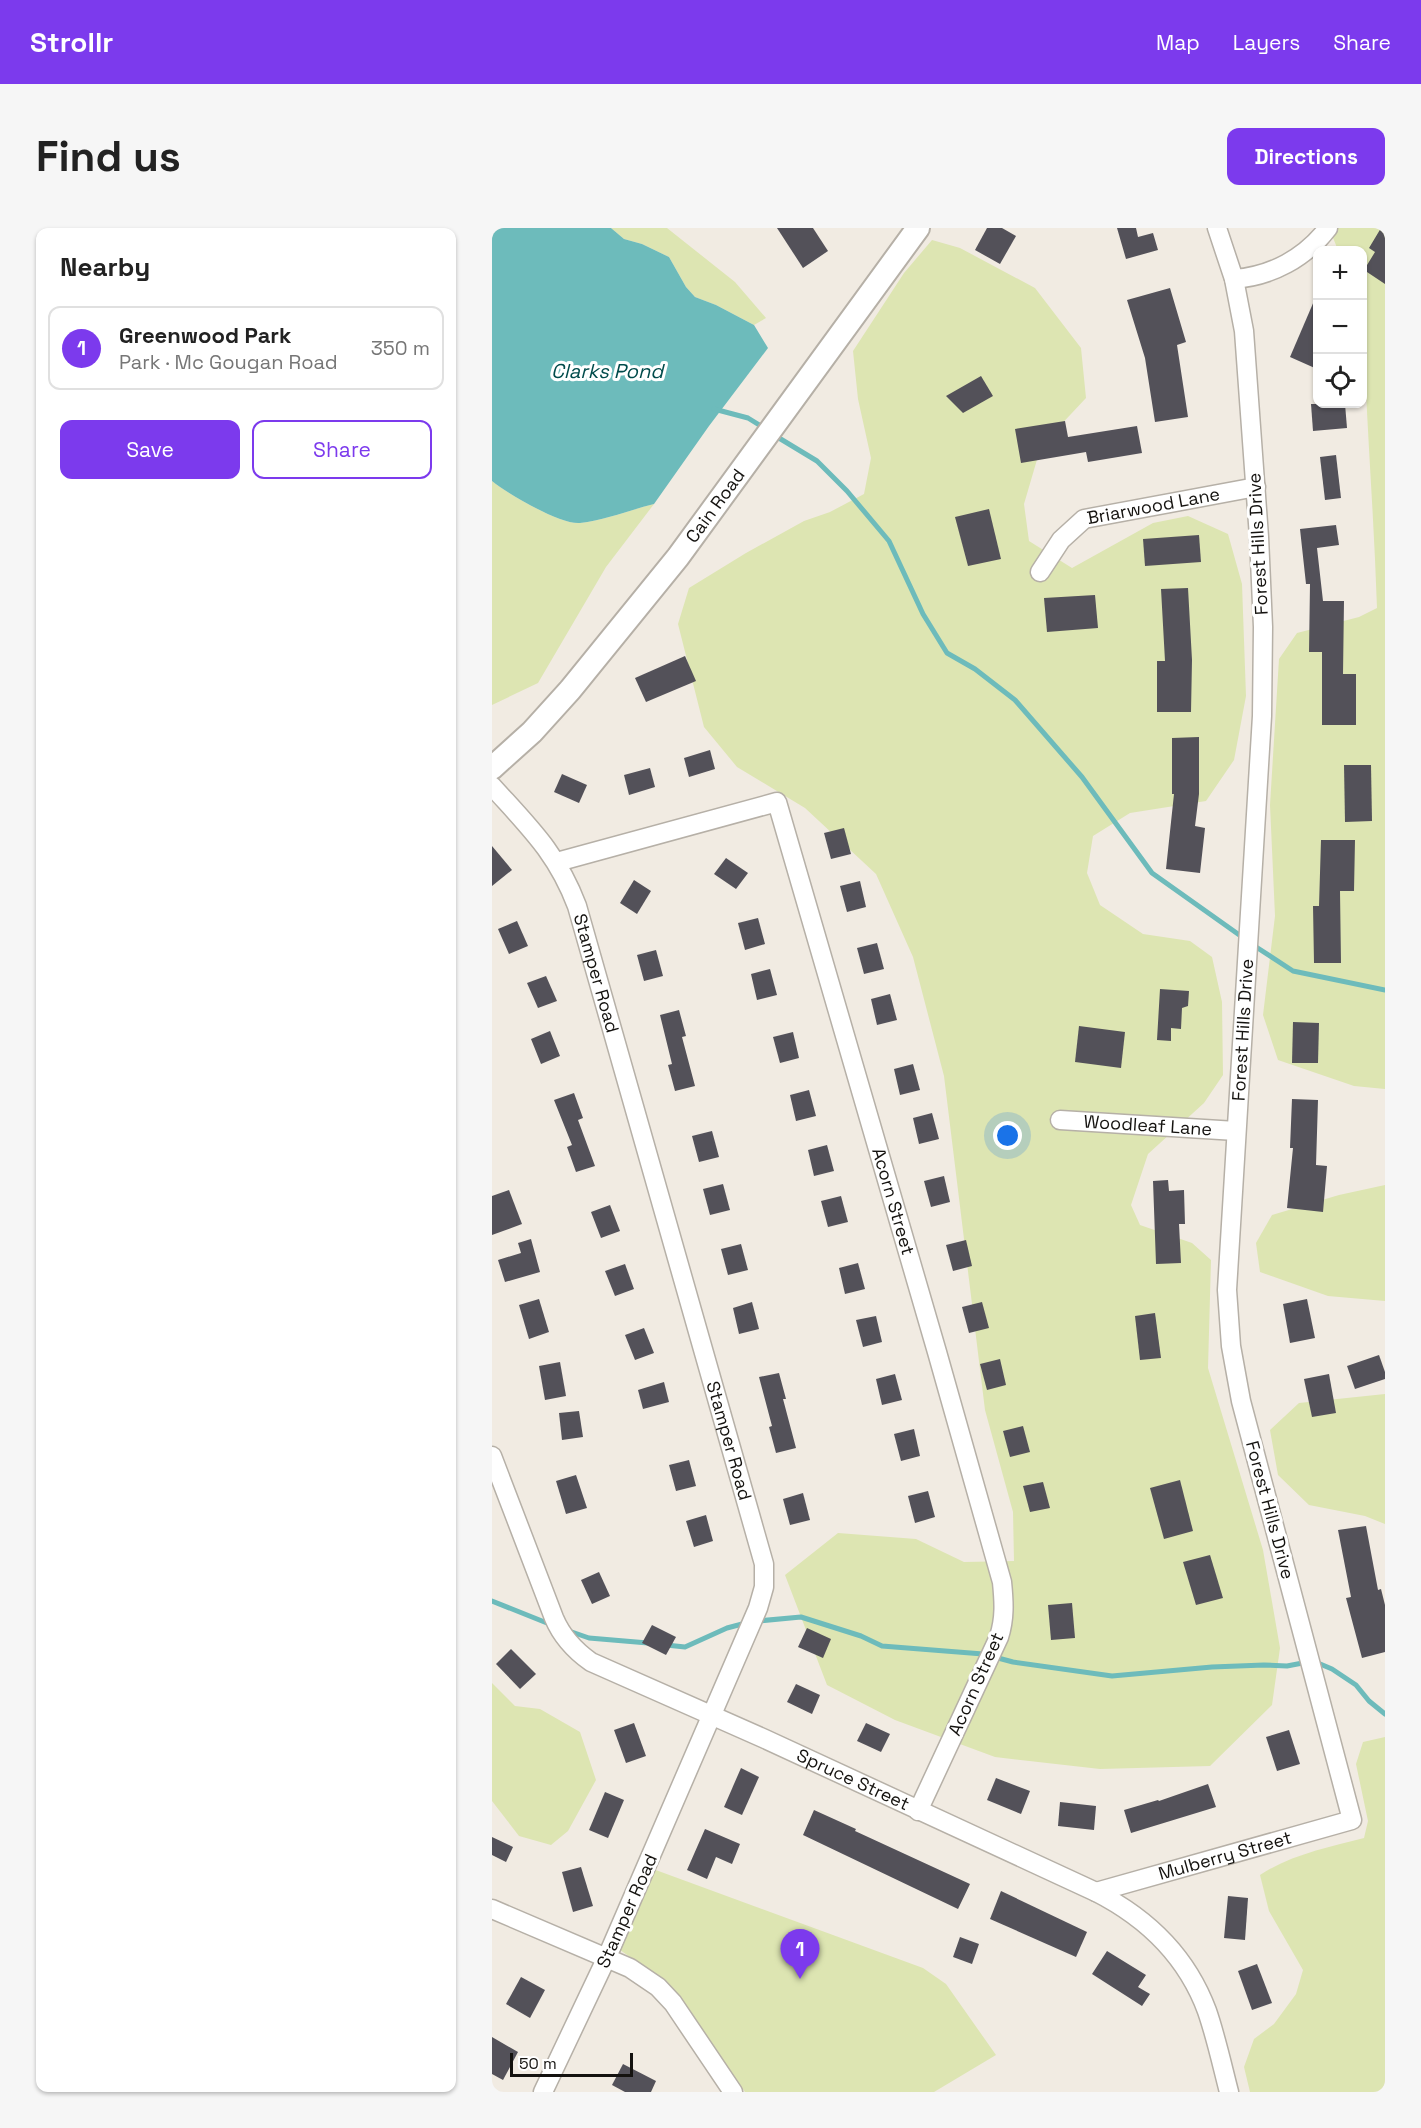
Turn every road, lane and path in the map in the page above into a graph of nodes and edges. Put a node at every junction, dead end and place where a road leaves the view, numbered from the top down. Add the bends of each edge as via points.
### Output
1 (918, 228) edge
2 (1217, 228) edge
3 (1328, 228) edge
4 (1234, 279) junction
5 (1256, 487) junction
6 (1040, 572) dead end
7 (492, 768) edge
8 (492, 786) edge
9 (557, 862) junction
10 (1060, 1120) dead end
11 (1236, 1131) junction
12 (492, 1456) edge
13 (711, 1715) junction
14 (918, 1811) junction
15 (1352, 1820) joint
16 (1096, 1892) junction
17 (492, 1909) edge
18 (607, 1957) junction
19 (543, 2092) edge
20 (733, 2092) edge
21 (1229, 2092) edge

1 - 7 main road, Cain Road via 670,566 570,690
2 - 4 street, Forest Hills Drive
3 - 4 street via 1306,252 1287,264
4 - 5 street, Forest Hills Drive via 1244,331
5 - 6 street, Briarwood Lane via 1084,519 1061,540
5 - 11 street, Forest Hills Drive via 1263,627 1262,716
8 - 9 street, Stamper Road
9 - 13 street, Stamper Road via 577,906 764,1564 764,1587 758,1608
9 - 14 street, Acorn Street via 777,802 1003,1593 1004,1616 999,1637
10 - 11 street, Woodleaf Lane
11 - 15 street, Forest Hills Drive via 1227,1290 1231,1346 1241,1401
12 - 13 street, Spruce Street via 554,1618 572,1646 591,1662
13 - 14 street, Spruce Street
13 - 18 street, Stamper Road
14 - 16 street, Spruce Street
15 - 16 street, Mulberry Street
16 - 21 street, Spruce Street via 1152,1929 1188,1972 1207,2013
17 - 18 street
18 - 19 street, Stamper Road
18 - 20 street via 658,1987 673,2003

